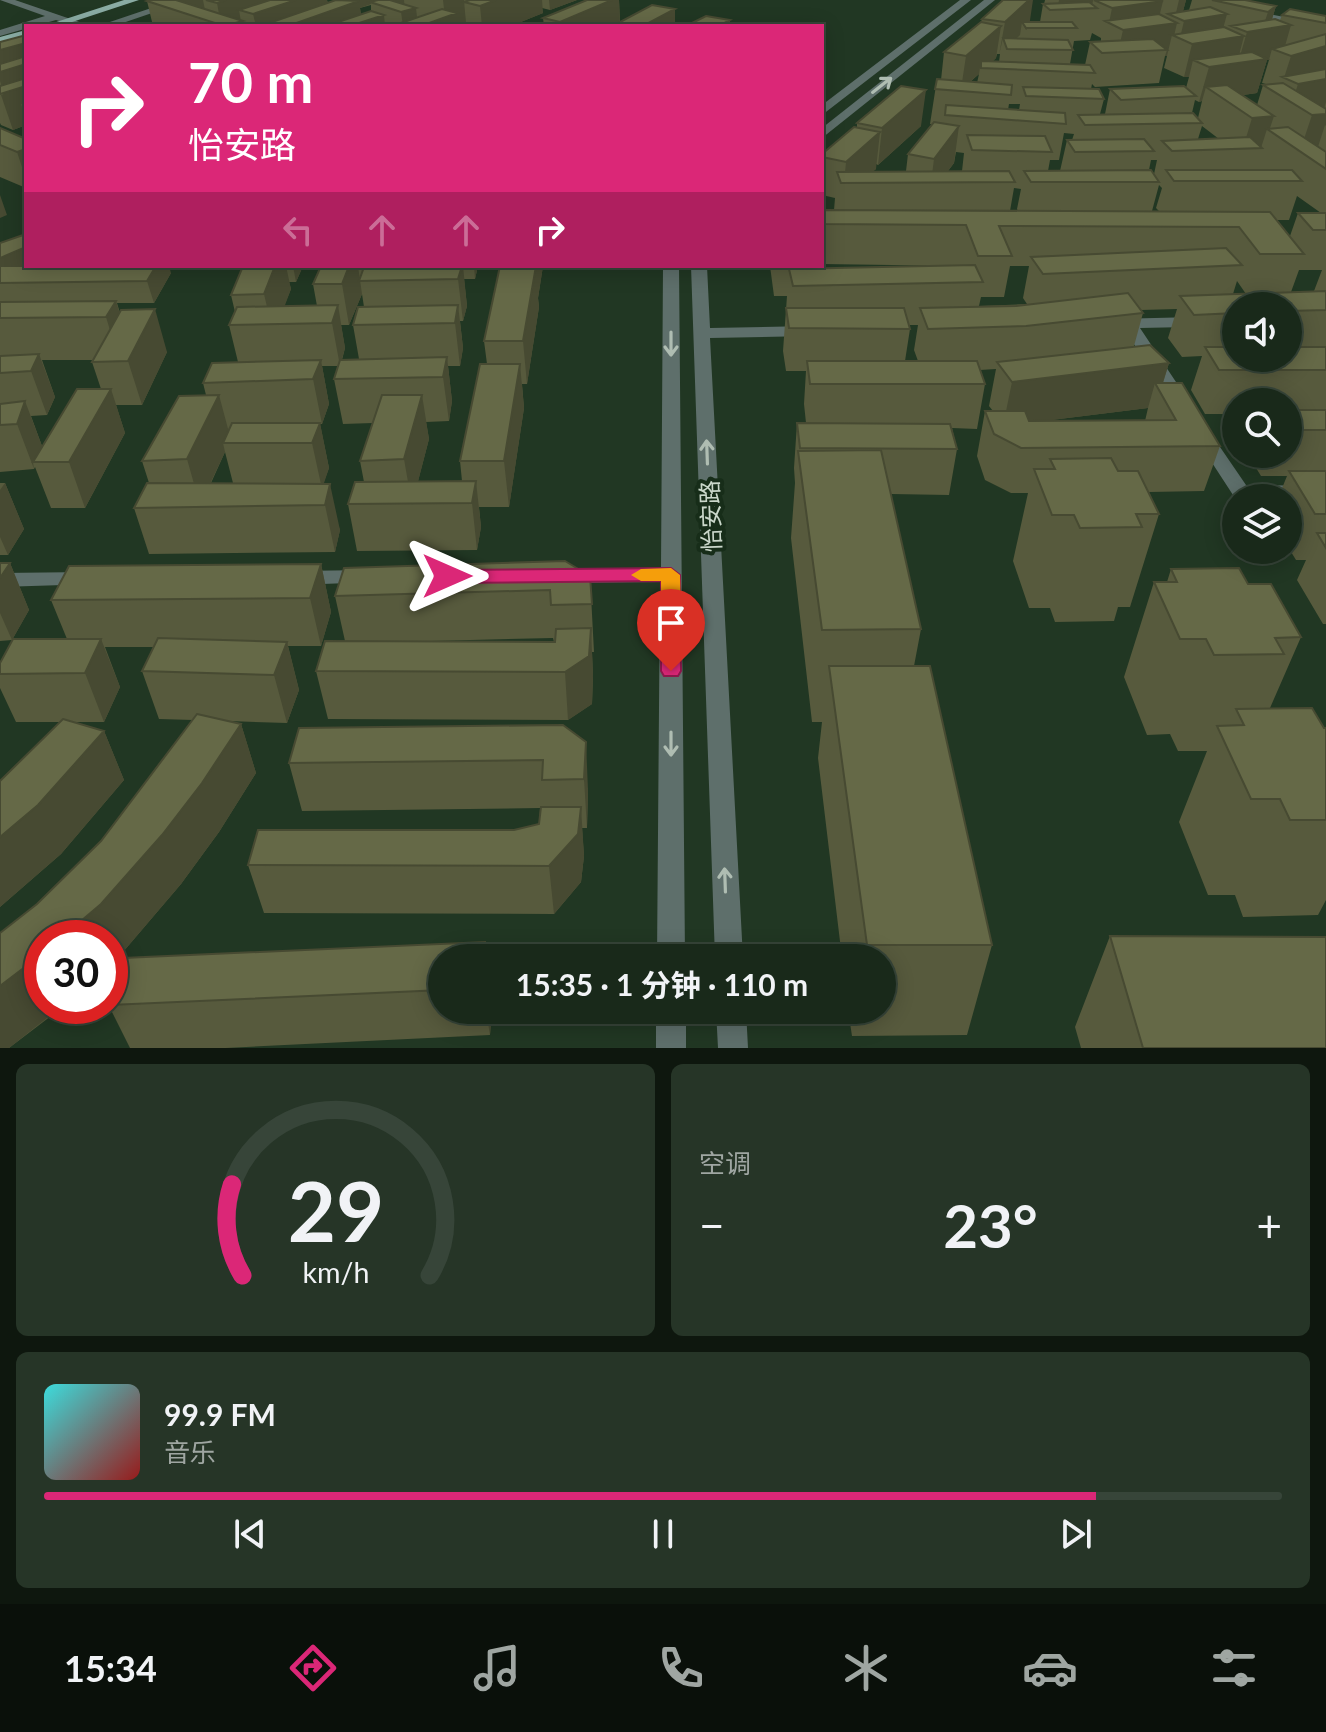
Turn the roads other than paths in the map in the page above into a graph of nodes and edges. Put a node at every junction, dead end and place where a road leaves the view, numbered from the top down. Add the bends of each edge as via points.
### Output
1 (5, 0) edge
2 (134, 0) edge
3 (171, 0) edge
4 (185, 0) edge
5 (966, 0) edge
6 (990, 0) edge
7 (1236, 13) edge
8 (70, 16) junction
9 (52, 21) edge
10 (84, 24) edge
11 (94, 24) edge
12 (109, 24) edge
13 (24, 27) edge
14 (1326, 31) edge
15 (0, 33) edge
16 (24, 34) edge
17 (0, 40) edge
18 (24, 45) edge
19 (0, 51) edge
20 (824, 109) edge
21 (824, 132) edge
22 (671, 268) edge
23 (699, 268) edge
24 (1222, 321) edge
25 (1129, 324) junction
26 (1097, 325) edge
27 (828, 330) edge
28 (702, 333) junction
29 (1326, 492) edge
30 (671, 575) junction
31 (543, 576) edge
32 (383, 577) edge
33 (272, 578) edge
34 (112, 579) edge
35 (0, 580) edge
36 (671, 944) edge
37 (728, 944) edge
38 (671, 1024) edge
39 (732, 1024) edge
40 (671, 1048) edge
41 (733, 1048) edge

1 - 9 street
2 - 8 main road
3 - 11 main road
4 - 12 street
5 - 20 street
21 -> 6 street
7 - 14 street
8 - 9 street
8 - 10 street
13 - 15 street
16 - 17 main road
18 - 19 main road
22 -> 30 street, 怡安路
23 - 28 street, 怡安路
24 - 25 street
25 - 26 street
25 - 29 street via 1240,491
27 - 28 street
37 -> 28 street, 怡安路
30 - 31 street
30 -> 36 street, 怡安路
32 - 33 street
34 - 35 street
38 - 40 street
39 - 41 street

